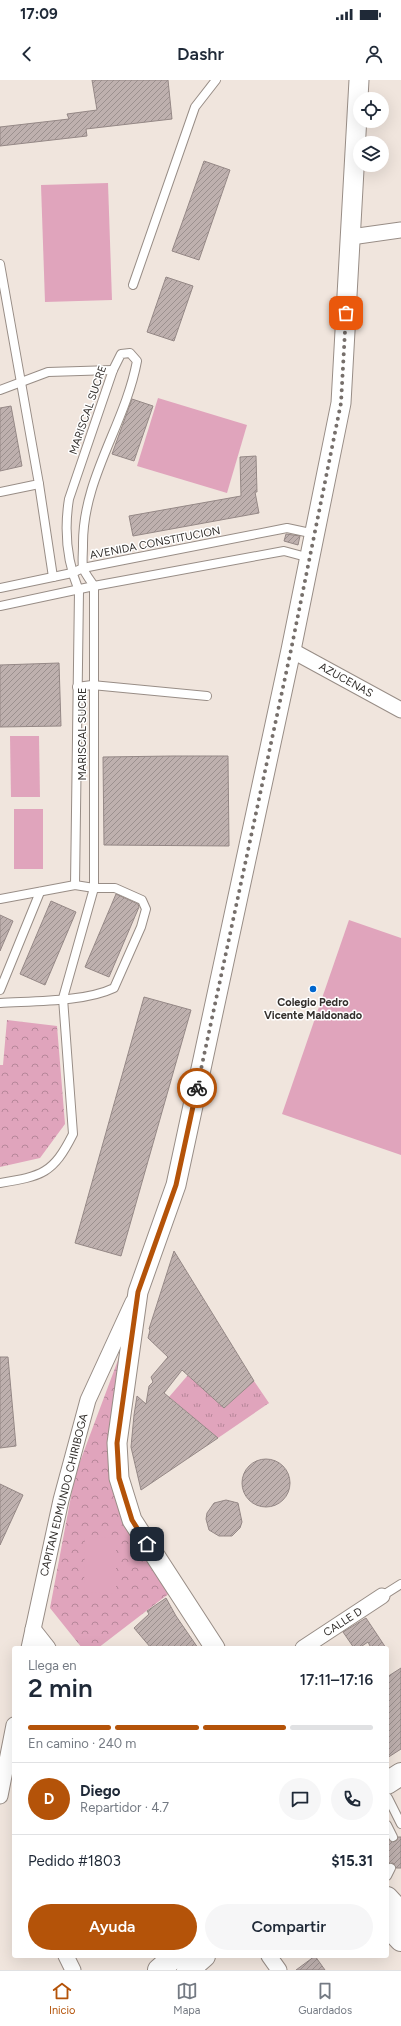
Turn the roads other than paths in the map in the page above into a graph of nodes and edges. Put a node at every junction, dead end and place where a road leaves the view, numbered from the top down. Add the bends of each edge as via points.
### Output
1 (216, 80) edge
2 (359, 80) edge
3 (401, 230) edge
4 (351, 237) junction
5 (0, 264) edge
6 (133, 285) dead end
7 (4, 304) edge
8 (113, 370) junction
9 (21, 382) junction
10 (0, 390) edge
11 (39, 484) junction
12 (0, 492) edge
13 (315, 534) junction
14 (310, 558) junction
15 (83, 568) junction
16 (72, 573) junction
17 (53, 577) junction
18 (94, 586) junction
19 (0, 588) edge
20 (79, 591) junction
21 (0, 606) edge
22 (291, 650) junction
23 (92, 685) junction
24 (77, 687) junction
25 (207, 696) dead end
26 (401, 710) edge
27 (76, 885) junction
28 (94, 888) junction
29 (40, 892) junction
30 (0, 899) edge
31 (0, 990) edge
32 (63, 998) junction
33 (0, 1004) edge
34 (0, 1183) edge
35 (138, 1292) junction
36 (401, 1584) edge
37 (382, 1596) joint
38 (33, 1629) junction
39 (29, 1646) edge
40 (46, 1646) edge
41 (214, 1646) edge
42 (306, 1646) edge
43 (12, 1735) edge
44 (401, 1774) edge
45 (391, 1793) edge
46 (0, 1796) edge
47 (401, 1824) edge
48 (389, 1830) edge
49 (393, 1837) dead end
50 (391, 1868) dead end
51 (389, 1872) edge
52 (389, 1900) edge
53 (401, 1913) edge
54 (389, 1927) edge
55 (401, 1940) edge
56 (67, 1958) edge
57 (173, 1958) edge
58 (202, 1958) edge
59 (270, 1958) edge
60 (73, 1970) edge
61 (159, 1970) edge
62 (188, 1970) edge
63 (279, 1970) edge

1 - 6 lane via 195,107
2 - 4 street, CAPITAN EDMUNDO CHIRIBOGA
3 - 4 street
4 - 13 street, CAPITAN EDMUNDO CHIRIBOGA via 341,403
5 - 7 lane
7 - 9 lane
8 - 9 lane via 48,372
8 - 15 lane, MARISCAL SUCRE via 121,354 130,353 138,361 134,380 92,485 84,513
8 - 16 lane, MARISCAL SUCRE via 69,499 66,528
9 - 10 lane
9 - 11 lane
11 - 12 lane
11 - 17 lane
13 - 14 street, CAPITAN EDMUNDO CHIRIBOGA
13 - 15 lane, AVENIDA CONSTITUCION via 287,528
14 - 18 lane via 284,551
14 - 22 street, CAPITAN EDMUNDO CHIRIBOGA
15 - 16 lane, AVENIDA CONSTITUCION
15 - 18 lane
16 - 17 lane, AVENIDA CONSTITUCION
16 - 20 lane, MARISCAL SUCRE
17 - 19 lane, AVENIDA CONSTITUCION
18 - 20 lane
18 - 23 lane, MARISCAL SUCRE
20 - 21 lane
20 - 24 lane, MARISCAL SUCRE
22 - 26 street, AZUCENAS
22 - 35 street, CAPITAN EDMUNDO CHIRIBOGA via 176,1185
23 - 24 lane
23 - 25 lane
23 - 28 lane, MARISCAL SUCRE
24 - 27 lane, MARISCAL SUCRE
27 - 28 lane
27 - 29 lane
28 - 32 lane, MARISCAL SUCRE
28 - 32 lane via 115,888 142,900 146,909 141,927 114,988 103,993
29 - 30 lane
29 - 31 lane
32 - 33 lane
32 - 34 lane, MARISCAL SUCRE via 73,1134 65,1150 50,1168 30,1178
35 - 38 street, CAPITAN EDMUNDO CHIRIBOGA via 88,1400 61,1500
35 - 41 street via 117,1443 119,1478 132,1520
36 - 37 lane
37 - 42 street, CALLE D
38 - 39 street, CAPITAN EDMUNDO CHIRIBOGA
38 - 40 street
43 - 46 street
44 - 45 main road
45 - 47 lane
48 - 49 lane
50 - 51 lane
52 - 53 main road
54 - 55 main road
56 - 60 street
57 - 61 main road
58 - 62 main road
59 - 63 street

